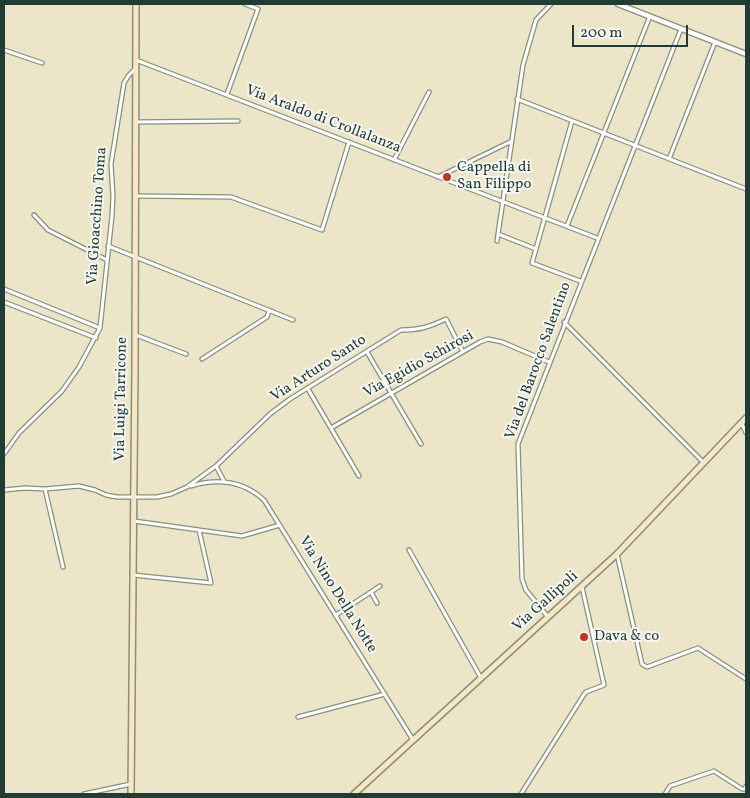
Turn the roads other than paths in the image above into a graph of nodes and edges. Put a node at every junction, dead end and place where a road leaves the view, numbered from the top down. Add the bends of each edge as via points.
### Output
1 (136, 4) edge
2 (245, 4) edge
3 (552, 4) edge
4 (618, 4) edge
5 (650, 16) junction
6 (681, 28) junction
7 (715, 42) junction
8 (4, 50) edge
9 (746, 54) edge
10 (135, 60) junction
11 (42, 63) dead end
12 (135, 69) junction
13 (429, 92) dead end
14 (227, 94) junction
15 (517, 99) junction
16 (238, 121) dead end
17 (572, 121) junction
18 (135, 122) junction
19 (604, 133) junction
20 (512, 141) junction
21 (349, 142) junction
22 (634, 145) junction
23 (670, 159) junction
24 (394, 160) junction
25 (438, 177) junction
26 (746, 189) edge
27 (135, 196) junction
28 (503, 202) junction
29 (34, 215) dead end
30 (545, 218) junction
31 (567, 226) junction
32 (498, 234) junction
33 (598, 238) junction
34 (497, 241) dead end
35 (108, 246) junction
36 (536, 249) junction
37 (135, 257) junction
38 (107, 260) junction
39 (580, 281) junction
40 (4, 289) edge
41 (4, 302) edge
42 (269, 311) junction
43 (293, 320) dead end
44 (564, 322) junction
45 (100, 328) junction
46 (135, 335) junction
47 (96, 338) junction
48 (463, 352) junction
49 (368, 353) junction
50 (186, 354) dead end
51 (202, 359) dead end
52 (549, 362) junction
53 (308, 389) junction
54 (391, 392) junction
55 (746, 418) edge
56 (741, 423) junction
57 (331, 428) junction
58 (746, 433) edge
59 (421, 444) dead end
60 (4, 454) edge
61 (704, 463) junction
62 (216, 466) junction
63 (359, 476) dead end
64 (224, 481) junction
65 (187, 487) junction
66 (44, 489) junction
67 (4, 490) edge
68 (133, 498) junction
69 (133, 521) junction
70 (280, 525) junction
71 (198, 530) junction
72 (409, 550) dead end
73 (617, 554) junction
74 (63, 567) dead end
75 (133, 575) junction
76 (380, 586) dead end
77 (582, 586) junction
78 (371, 592) junction
79 (377, 603) dead end
80 (336, 615) junction
81 (548, 617) junction
82 (481, 678) junction
83 (746, 679) edge
84 (385, 694) junction
85 (298, 717) dead end
86 (413, 741) junction
87 (132, 784) junction
88 (746, 788) edge
89 (84, 794) edge
90 (132, 794) edge
91 (354, 794) edge
92 (521, 794) edge
93 (665, 794) edge

1 - 10 main road, Via Luigi Tarricone
2 - 14 street via 258,9
3 - 15 street via 539,16 534,27
4 - 5 street
5 - 6 street
5 - 19 street
6 - 7 street
6 - 22 street, Via del Barocco Salentino
7 - 9 street
7 - 23 street
8 - 11 street
10 - 12 main road, Via Luigi Tarricone
10 - 14 street, Via Araldo di Crollalanza
12 - 18 main road, Via Luigi Tarricone
12 - 35 street, Via Gioacchino Toma via 124,83 112,156 113,206
13 - 24 street
14 - 21 street, Via Araldo di Crollalanza
15 - 17 street
15 - 20 street
16 - 18 street
17 - 19 street
17 - 30 street
18 - 27 main road, Via Luigi Tarricone
19 - 22 street
19 - 31 street
20 - 25 street
20 - 28 street
21 - 24 street, Via Araldo di Crollalanza
21 - 27 street via 322,230 231,196
22 - 23 street
22 - 33 street, Via del Barocco Salentino
23 - 26 street
24 - 25 street, Via Araldo di Crollalanza
25 - 28 street, Via Araldo di Crollalanza
27 - 37 main road, Via Luigi Tarricone
28 - 30 street, Via Araldo di Crollalanza
28 - 32 street
29 - 38 street via 48,230
30 - 31 street, Via Araldo di Crollalanza
30 - 36 street
31 - 33 street, Via Araldo di Crollalanza
32 - 34 street
32 - 36 street
33 - 39 street, Via del Barocco Salentino
35 - 37 street
35 - 38 street, Via Gioacchino Toma
36 - 39 street via 532,263
37 - 42 street
37 - 46 main road, Via Luigi Tarricone
38 - 45 street, Via Gioacchino Toma
39 - 44 street, Via del Barocco Salentino
40 - 45 street
41 - 47 street
42 - 43 street
42 - 51 street via 267,317
44 - 52 street, Via del Barocco Salentino
44 - 61 street
45 - 47 street, Via Gioacchino Toma
46 - 50 street
46 - 68 main road, Via Luigi Tarricone
47 - 60 street, Via Gioacchino Toma via 62,391 19,433
48 - 49 street, Via Arturo Santo via 446,319 427,328 401,330
48 - 52 street, Via Egidio Schirosi via 488,339
48 - 54 street, Via Egidio Schirosi
49 - 53 street, Via Arturo Santo
49 - 54 street
52 - 81 street, Via del Barocco Salentino via 518,444 522,579 526,590
53 - 57 street
53 - 62 street, Via Arturo Santo via 270,414
54 - 57 street, Via Egidio Schirosi
54 - 59 street
55 - 56 main road, Via Gallipoli
56 - 58 street
56 - 61 main road, Via Gallipoli
57 - 63 street
61 - 73 main road, Via Gallipoli
62 - 64 street
62 - 65 street, Via Arturo Santo
64 - 65 street, Via Arturo Santo
64 - 70 street, Via Nino Della Notte via 240,485 264,500
65 - 68 street, Via Arturo Santo via 157,497
66 - 67 street, Via Arturo Santo
66 - 68 street, Via Arturo Santo via 79,486 106,495
66 - 74 street
68 - 69 main road, Via Luigi Tarricone
69 - 71 street
69 - 75 main road, Via Luigi Tarricone
70 - 71 street via 242,536
70 - 80 street, Via Nino Della Notte
71 - 75 street via 211,583
72 - 82 street
73 - 77 main road, Via Gallipoli
73 - 83 street via 642,664 647,667 698,648
75 - 87 main road, Via Luigi Tarricone
76 - 78 street
77 - 81 main road, Via Gallipoli
77 - 92 street via 604,685 586,692
78 - 79 street
78 - 80 street
80 - 84 street, Via Nino Della Notte
81 - 82 main road, Via Gallipoli
82 - 86 main road, Via Gallipoli
84 - 85 street
84 - 86 street, Via Nino Della Notte
86 - 91 main road, Via Gallipoli
87 - 89 street
87 - 90 main road, Via Luigi Tarricone
88 - 93 street via 714,770 670,786

